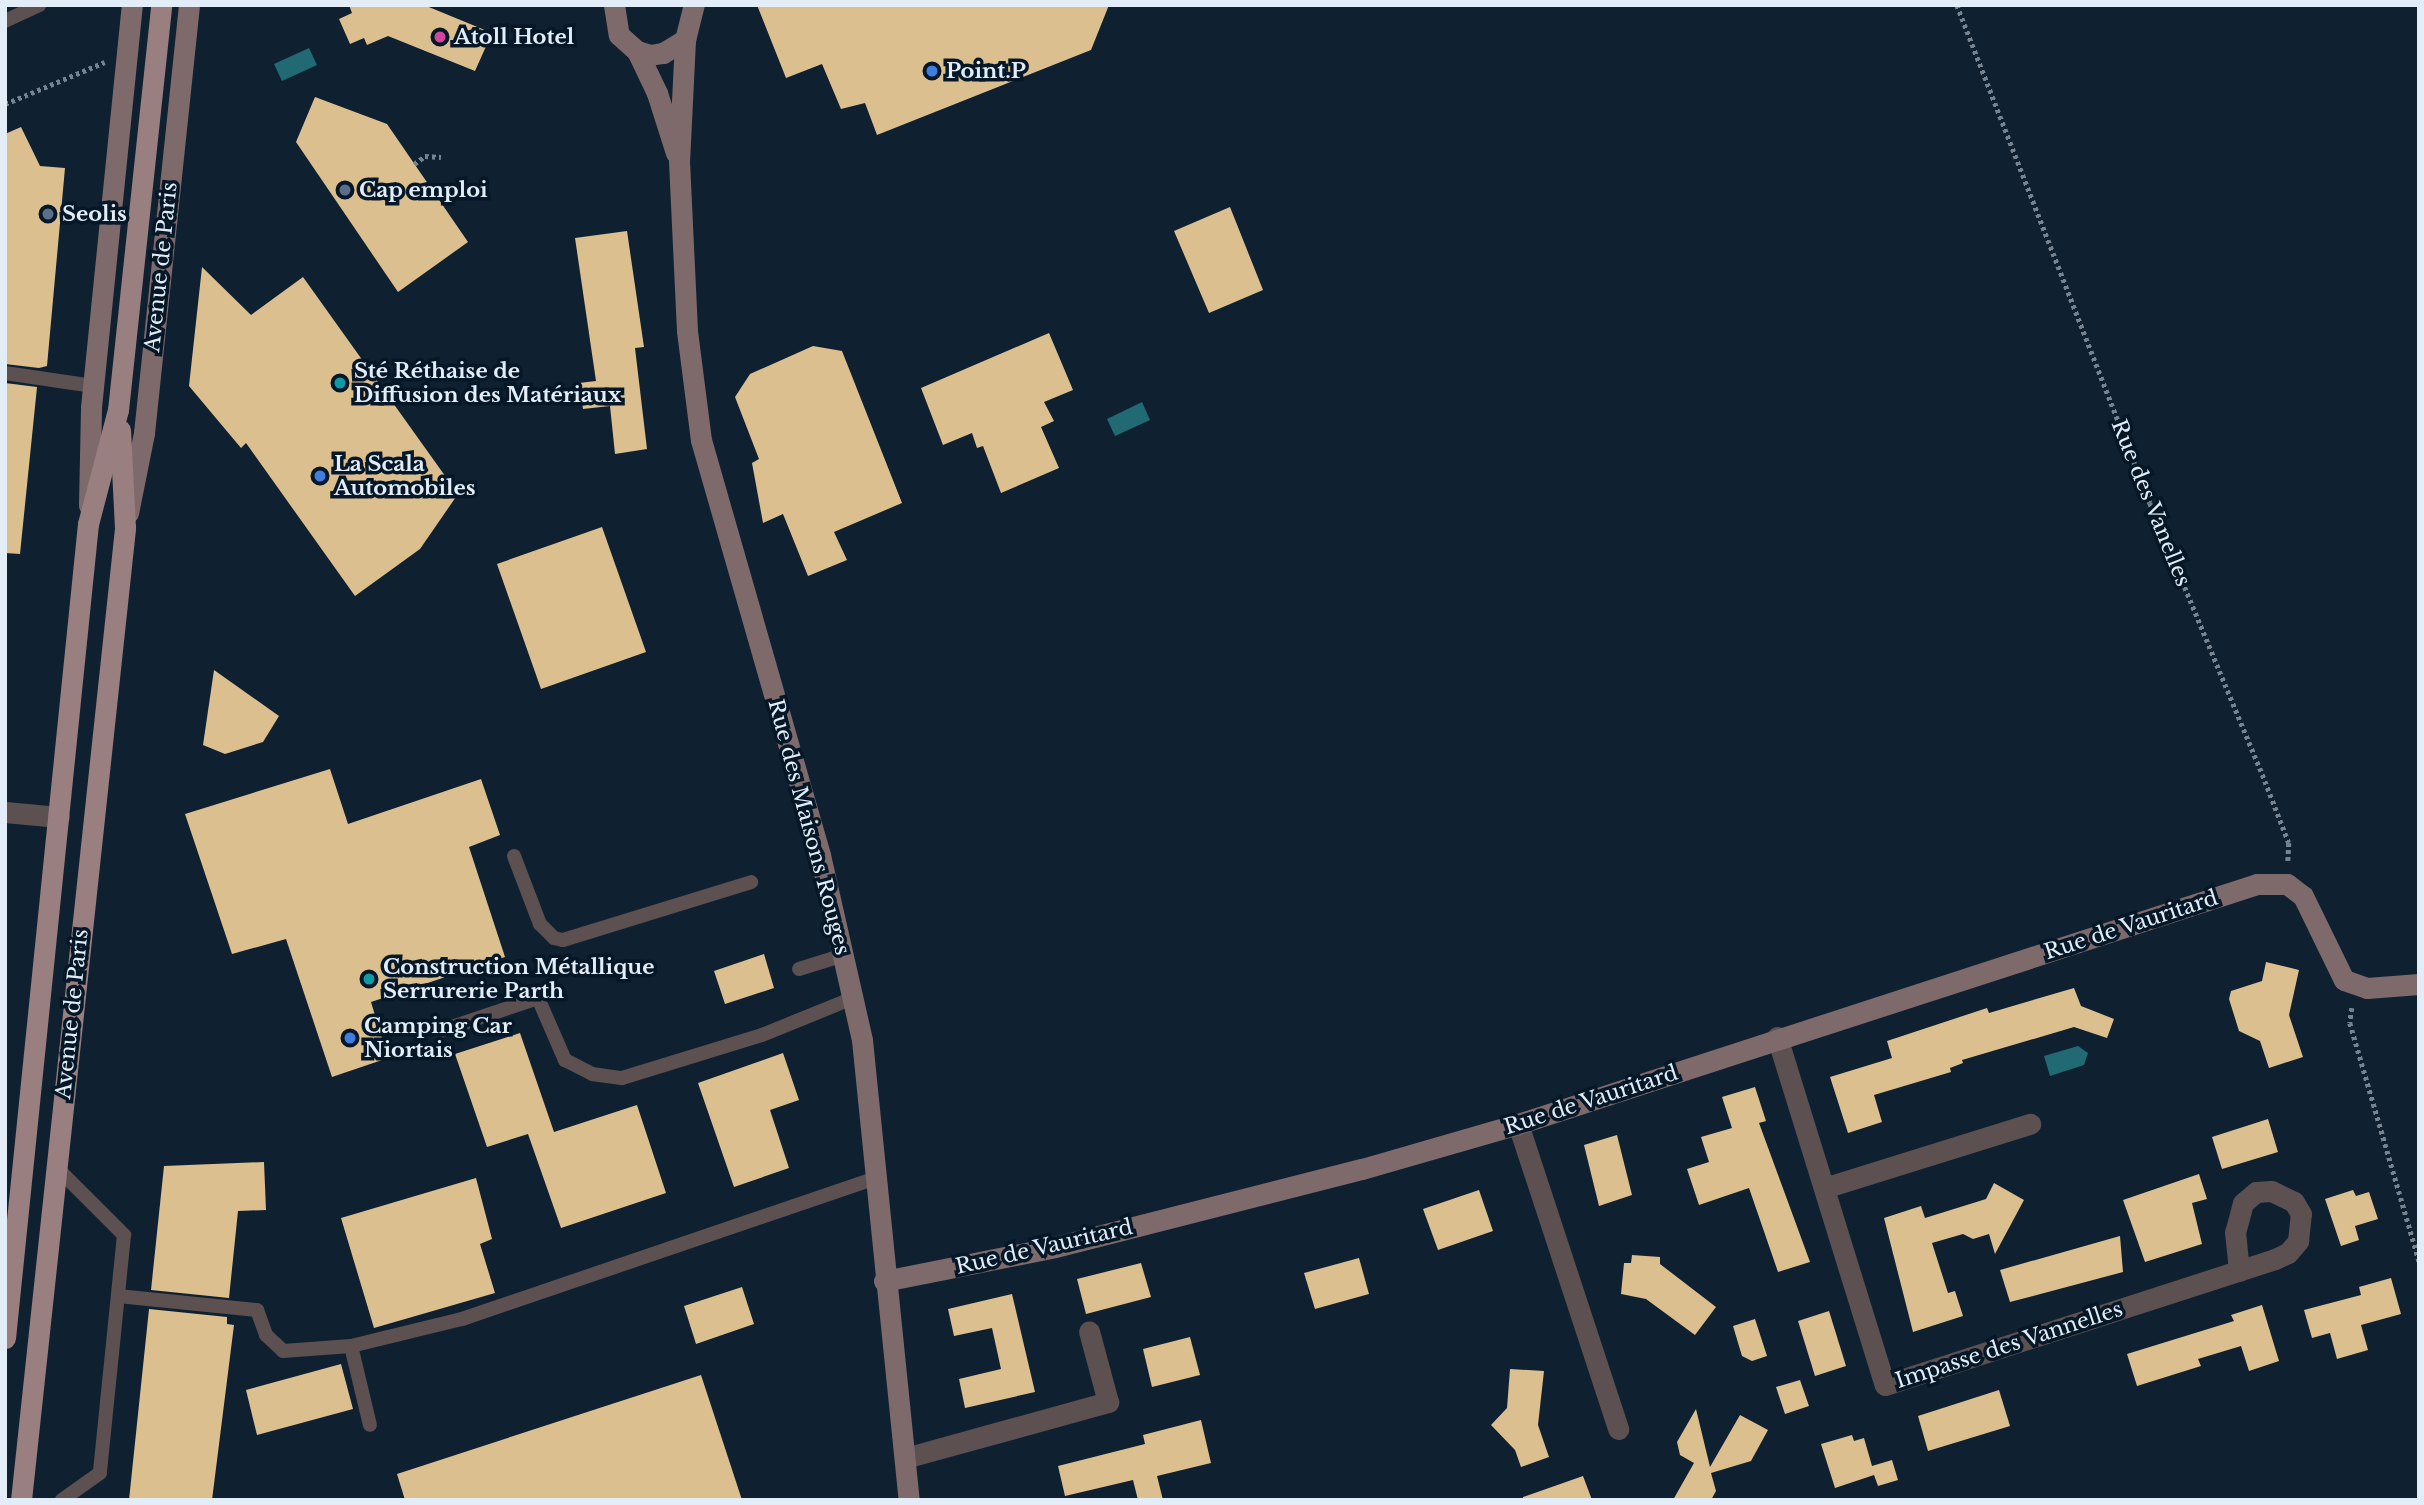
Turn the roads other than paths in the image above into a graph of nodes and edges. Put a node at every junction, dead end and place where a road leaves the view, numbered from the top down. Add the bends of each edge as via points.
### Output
1 (39, 5) edge
2 (132, 5) edge
3 (161, 5) edge
4 (190, 5) edge
5 (694, 5) edge
6 (611, 8) edge
7 (5, 21) edge
8 (685, 40) junction
9 (637, 51) junction
10 (679, 160) junction
11 (5, 373) edge
12 (93, 386) junction
13 (118, 410) junction
14 (88, 524) junction
15 (125, 528) junction
16 (5, 812) edge
17 (59, 817) junction
18 (514, 856) dead end
19 (751, 882) dead end
20 (844, 955) junction
21 (800, 969) dead end
22 (2419, 984) edge
23 (853, 998) junction
24 (440, 1031) dead end
25 (1777, 1037) junction
26 (1518, 1124) junction
27 (2030, 1124) dead end
28 (55, 1166) junction
29 (876, 1178) junction
30 (1824, 1188) junction
31 (2239, 1271) dead end
32 (884, 1281) junction
33 (118, 1296) junction
34 (7, 1297) edge
35 (1088, 1331) dead end
36 (5, 1338) edge
37 (351, 1346) junction
38 (370, 1425) dead end
39 (1618, 1429) dead end
40 (905, 1458) junction
41 (21, 1500) edge
42 (62, 1500) edge
43 (909, 1500) edge

1 - 7 lane
2 - 12 street, Avenue de Paris
3 - 13 main road, Avenue de Paris
4 - 15 street, Avenue de Paris via 144,433
5 - 8 street, Rue des Maisons Rouges
6 - 9 street, Rue des Maisons Rouges via 619,35
8 - 9 street via 663,53
8 - 10 street, Rue des Maisons Rouges
9 - 10 street, Rue des Maisons Rouges via 657,93
10 - 20 street, Rue des Maisons Rouges via 687,331 701,440 820,855
11 - 12 lane
12 - 14 street, Avenue de Paris
13 - 14 main road, Avenue de Paris
13 - 15 main road, Avenue de Paris
14 - 17 main road, Avenue de Paris
15 - 28 main road, Avenue de Paris
16 - 17 street
17 - 34 main road, Avenue de Paris
18 - 19 lane via 540,924 554,939 564,940
20 - 21 lane
20 - 23 street, Rue des Maisons Rouges
22 - 25 street, Rue de Vauritard via 2382,989 2356,986 2335,968 2310,908 2287,884 2257,884
23 - 24 lane via 762,1035 622,1078 592,1074 565,1060 538,998
23 - 29 street, Rue des Maisons Rouges via 871,1106
25 - 26 street, Rue de Vauritard
25 - 30 street, Impasse des Vannelles
26 - 32 street, Rue de Vauritard via 1362,1169 1068,1243
26 - 39 street
27 - 30 street
28 - 33 lane via 124,1235
28 - 41 main road, Avenue de Paris
29 - 32 street, Rue des Maisons Rouges
29 - 37 lane via 462,1319
30 - 31 street, Impasse des Vannelles via 1885,1385
32 - 40 street, Rue des Maisons Rouges
33 - 37 lane via 257,1310 266,1335 283,1351
33 - 42 lane via 100,1473
34 - 36 main road, Avenue de Paris
35 - 40 street via 1108,1402
37 - 38 lane
40 - 43 street, Rue des Maisons Rouges

